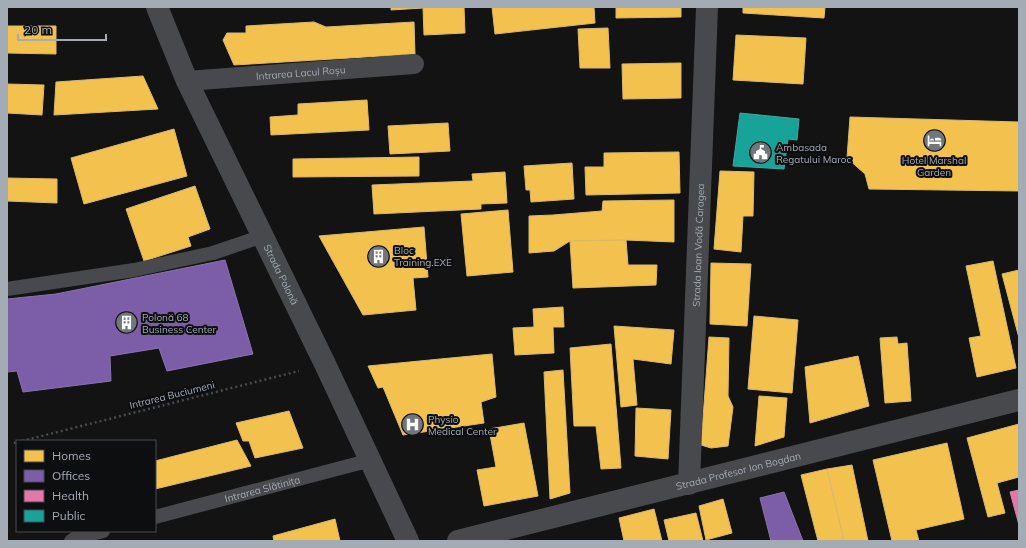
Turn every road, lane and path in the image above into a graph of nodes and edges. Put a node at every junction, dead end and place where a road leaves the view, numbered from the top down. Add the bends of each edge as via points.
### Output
1 (158, 7) edge
2 (707, 7) edge
3 (414, 64) dead end
4 (187, 81) junction
5 (263, 236) junction
6 (7, 289) edge
7 (325, 364) junction
8 (1019, 400) edge
9 (26, 440) edge
10 (371, 460) junction
11 (689, 484) junction
12 (156, 517) edge
13 (99, 532) edge
14 (71, 541) edge
15 (408, 541) edge
16 (458, 541) edge

1 - 4 street, Strada Polonă
2 - 11 street, Strada Ioan Vodă Caragea
3 - 4 street, Intrarea Lacul Roșu
4 - 5 street, Strada Polonă
5 - 6 lane via 213,253 134,270
5 - 7 street, Strada Polonă
7 - 9 path, Intrarea Buciumeni
7 - 10 street, Strada Polonă
8 - 11 street, Strada Profesor Ion Bogdan
10 - 12 lane, Intrarea Slătinița
10 - 15 street, Strada Polonă
11 - 16 street, Strada Profesor Ion Bogdan
13 - 14 lane

